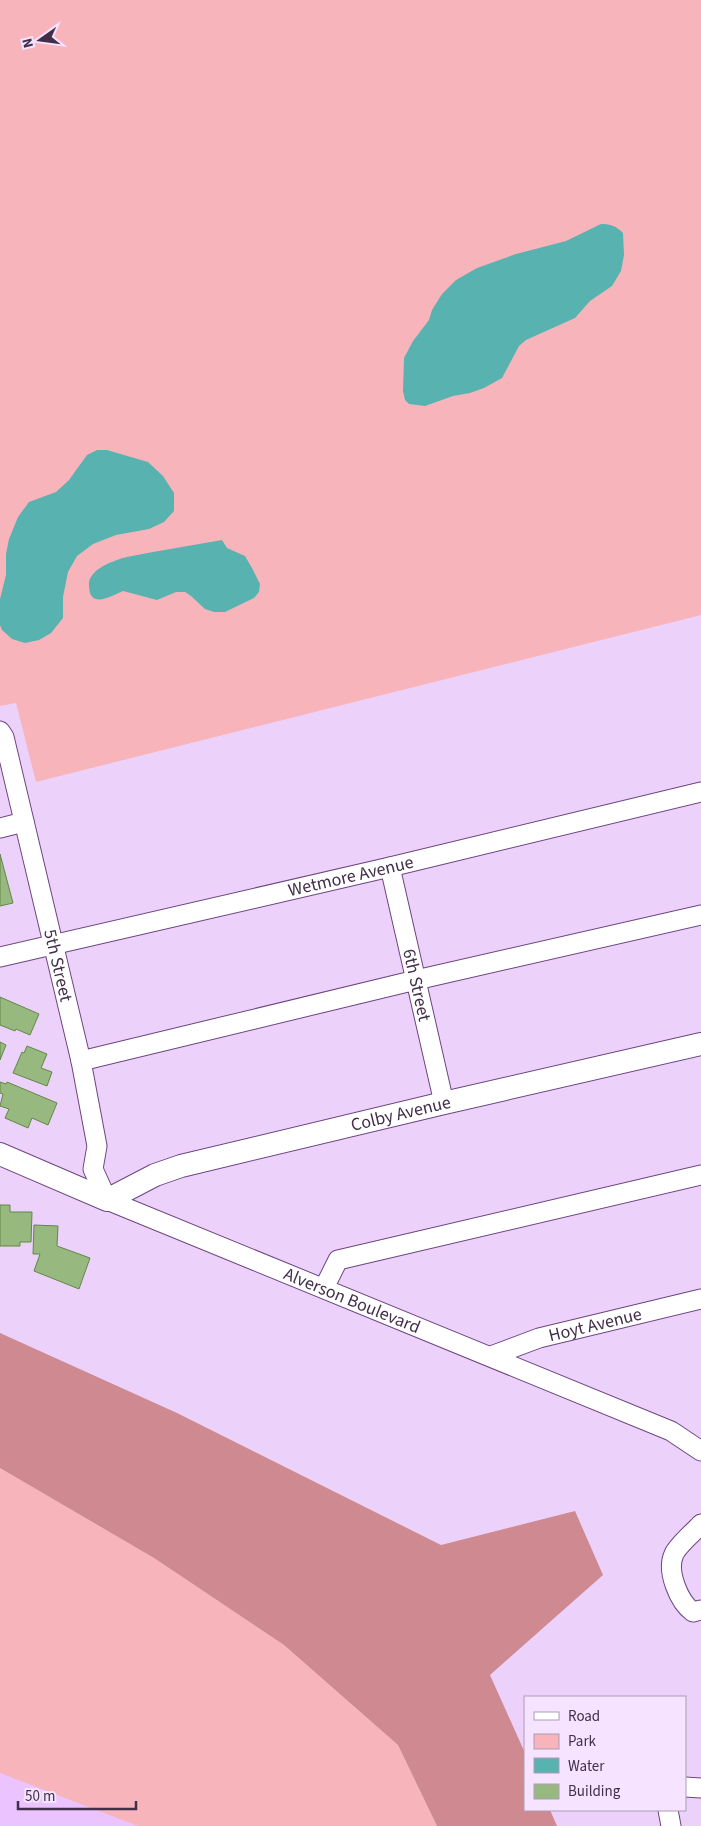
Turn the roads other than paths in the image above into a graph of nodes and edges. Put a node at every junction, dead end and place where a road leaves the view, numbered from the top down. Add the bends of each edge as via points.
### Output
1 (0, 731) edge
2 (701, 792) edge
3 (24, 822) junction
4 (0, 828) edge
5 (390, 867) junction
6 (701, 915) edge
7 (53, 944) junction
8 (0, 957) edge
9 (416, 980) junction
10 (701, 1044) edge
11 (80, 1061) junction
12 (444, 1103) junction
13 (0, 1154) edge
14 (701, 1175) edge
15 (107, 1200) junction
16 (324, 1288) junction
17 (701, 1299) edge
18 (491, 1356) junction
19 (701, 1451) edge
20 (701, 1524) edge
21 (701, 1610) edge
22 (686, 1787) edge
23 (701, 1788) edge
24 (668, 1811) edge
25 (671, 1826) edge

1 - 3 street, 5th Street
2 - 5 street, Wetmore Avenue
3 - 4 street
3 - 7 street, 5th Street
5 - 7 street, Wetmore Avenue
5 - 9 street, 6th Street
6 - 9 street
7 - 8 street, Wetmore Avenue
7 - 11 street, 5th Street
9 - 11 street
9 - 12 street, 6th Street
10 - 12 main road, Colby Avenue
11 - 15 street, 5th Street via 96,1146 93,1169
12 - 15 main road, Colby Avenue via 181,1166 155,1175
13 - 15 main road, Alverson Boulevard
14 - 16 street via 338,1260
15 - 16 street, Alverson Boulevard
16 - 18 street, Alverson Boulevard
17 - 18 street, Hoyt Avenue via 539,1338
18 - 19 street, Alverson Boulevard via 671,1431
20 - 21 street via 674,1553 672,1563 672,1574 680,1596 693,1612
22 - 23 street
24 - 25 street

